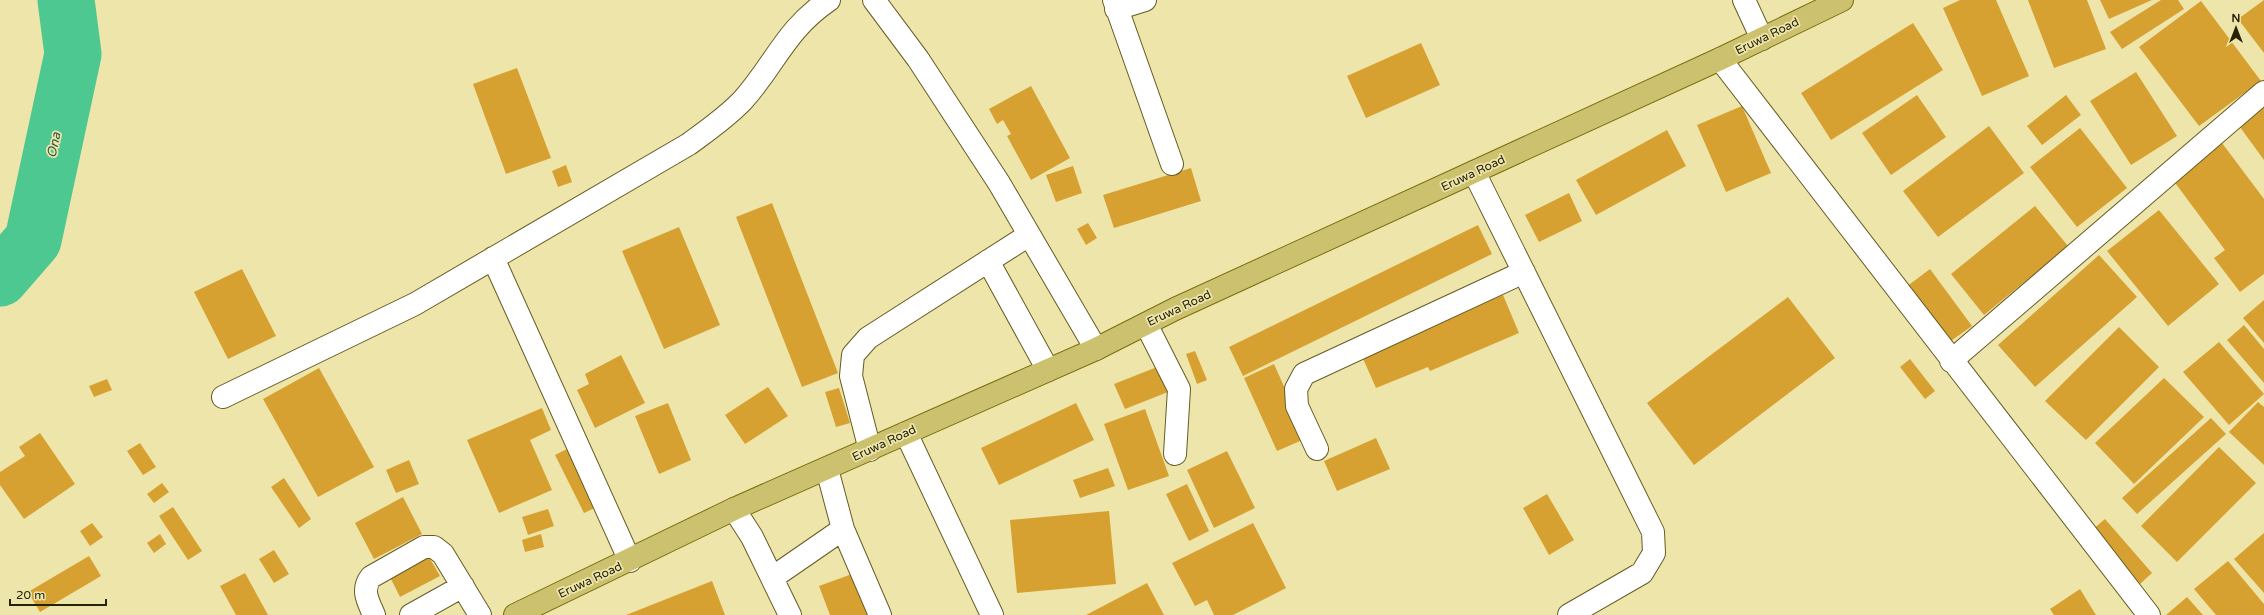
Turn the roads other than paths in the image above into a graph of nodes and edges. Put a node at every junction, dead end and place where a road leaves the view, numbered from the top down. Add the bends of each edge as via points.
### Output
1 (829, 0) edge
2 (874, 0) edge
3 (1145, 0) edge
4 (1744, 0) edge
5 (1842, 0) edge
6 (1115, 5) edge
7 (1762, 39) junction
8 (1720, 59) junction
9 (2264, 92) edge
10 (1172, 164) dead end
11 (1474, 172) junction
12 (1029, 235) junction
13 (493, 258) junction
14 (988, 261) junction
15 (1524, 272) junction
16 (1146, 324) junction
17 (1096, 349) junction
18 (1951, 361) junction
19 (1048, 370) junction
20 (222, 397) dead end
21 (906, 433) junction
22 (1317, 449) dead end
23 (870, 450) junction
24 (1175, 454) dead end
25 (827, 469) junction
26 (734, 509) junction
27 (843, 529) junction
28 (630, 561) junction
29 (772, 578) junction
30 (463, 586) junction
31 (374, 615) edge
32 (411, 615) edge
33 (480, 615) edge
34 (515, 615) edge
35 (790, 615) edge
36 (880, 615) edge
37 (992, 615) edge
38 (1569, 615) edge
39 (2149, 615) edge

1 - 13 street via 807,16 789,36 744,99 722,121 689,144
2 - 12 street via 918,59 999,183
3 - 6 street
4 - 7 street
5 - 7 main road, Eruwa Road
6 - 10 street
7 - 8 main road, Eruwa Road
8 - 11 main road, Eruwa Road
8 - 18 street
9 - 18 street
11 - 15 street
11 - 16 main road, Eruwa Road
12 - 14 street
12 - 17 street
13 - 20 street via 415,304
13 - 28 street
14 - 19 street
14 - 23 street via 868,338 853,355 852,376
15 - 22 street via 1304,374 1296,389 1296,406
15 - 38 street via 1653,532 1654,554 1642,572
16 - 17 main road, Eruwa Road
16 - 24 street via 1179,389
17 - 19 main road, Eruwa Road
18 - 39 street
19 - 21 main road, Eruwa Road
21 - 23 main road, Eruwa Road
21 - 37 street
23 - 25 main road, Eruwa Road
25 - 26 main road, Eruwa Road
25 - 27 street
26 - 28 main road, Eruwa Road
26 - 29 street via 752,536
27 - 29 street
27 - 36 street
28 - 34 main road, Eruwa Road
29 - 35 street
30 - 31 street via 443,554 434,547 424,547 371,577 366,584 366,596
30 - 32 street
30 - 33 street

